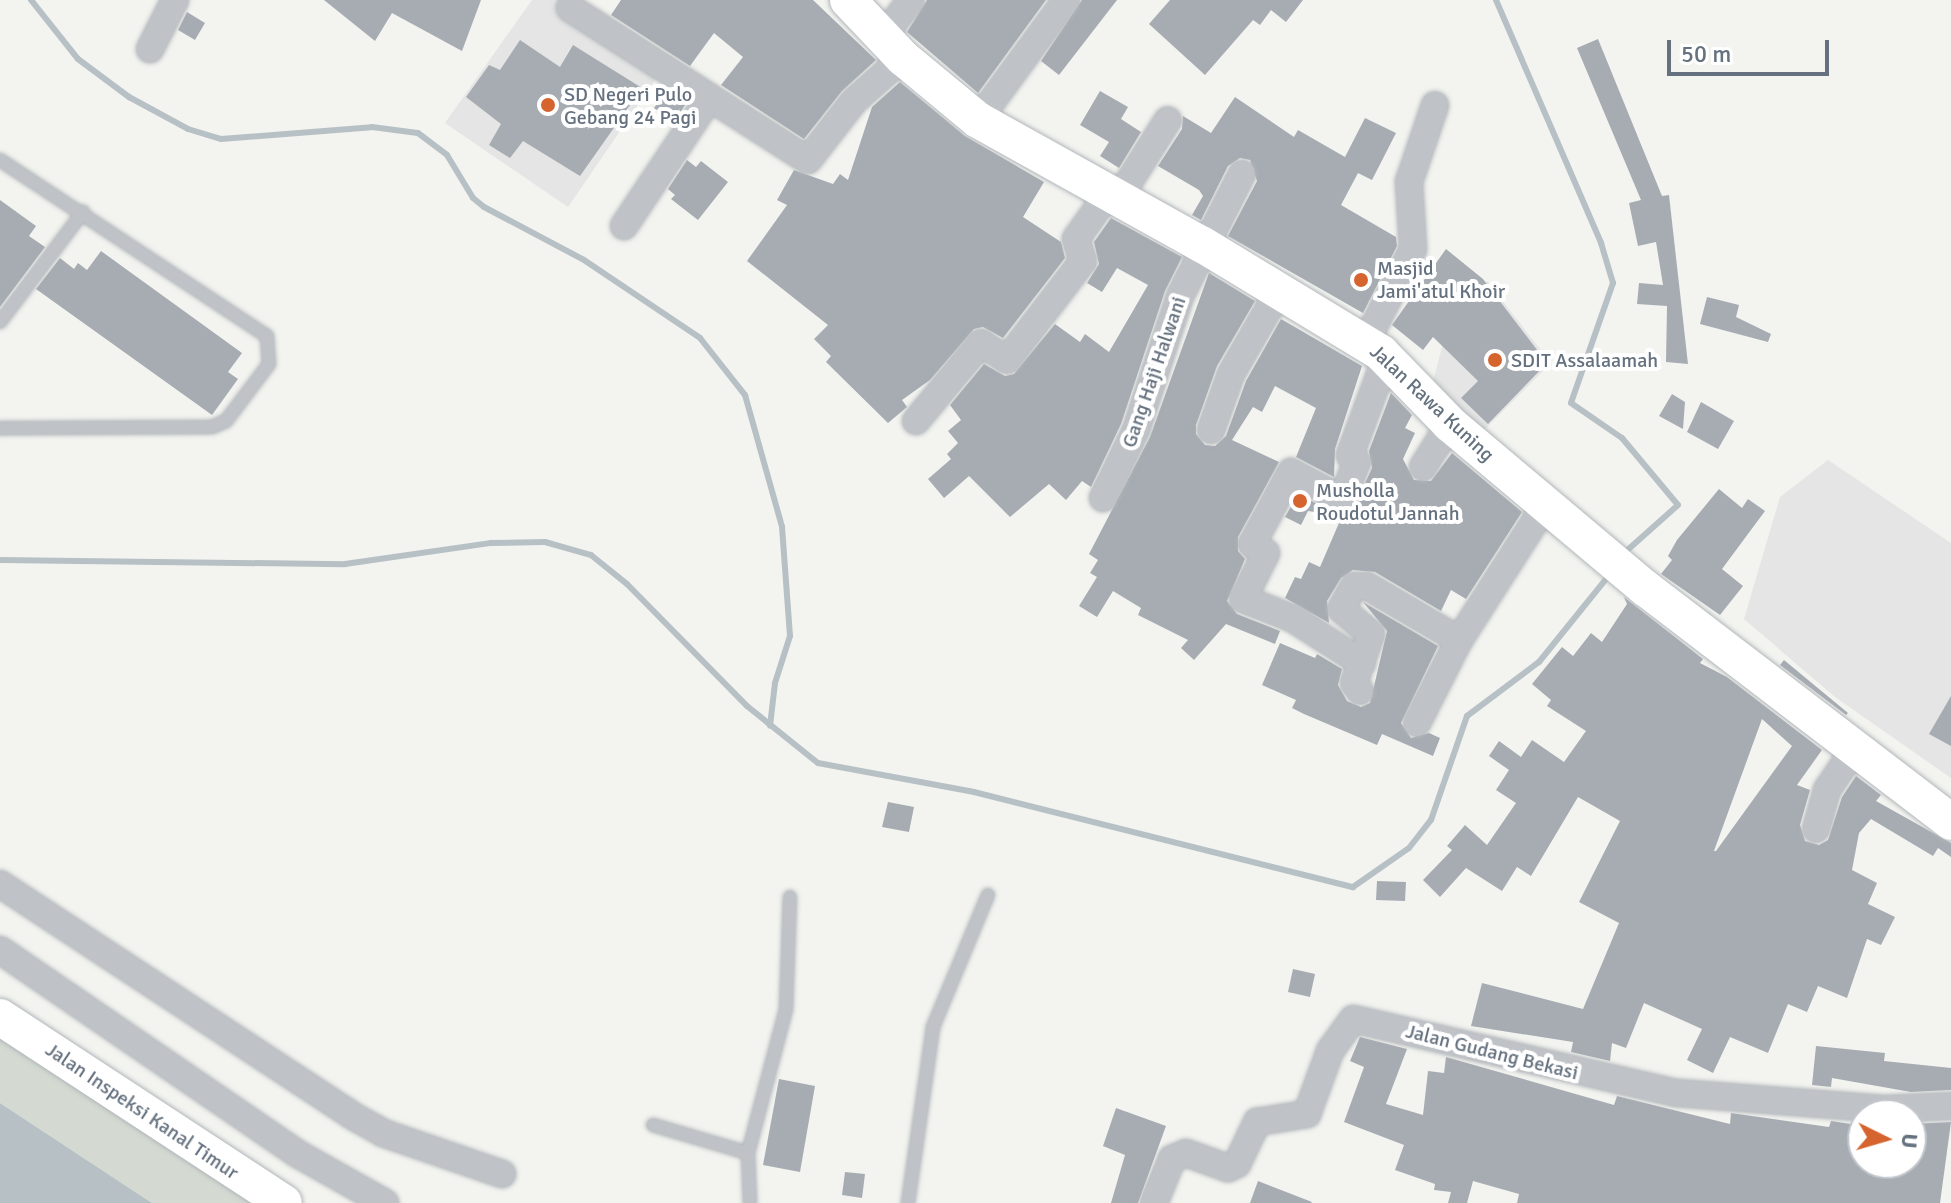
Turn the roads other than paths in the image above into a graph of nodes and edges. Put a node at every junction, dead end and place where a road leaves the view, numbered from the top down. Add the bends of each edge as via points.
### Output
1 (175, 0) edge
2 (848, 0) edge
3 (911, 0) edge
4 (1066, 0) edge
5 (570, 8) dead end
6 (893, 47) junction
7 (150, 49) dead end
8 (708, 100) junction
9 (1435, 105) dead end
10 (978, 120) junction
11 (1168, 120) dead end
12 (0, 160) edge
13 (1242, 174) dead end
14 (1113, 197) junction
15 (83, 212) junction
16 (624, 226) dead end
17 (1203, 245) junction
18 (1279, 291) junction
19 (0, 322) edge
20 (1376, 350) junction
21 (916, 421) dead end
22 (1450, 424) junction
23 (0, 428) edge
24 (1211, 430) dead end
25 (1423, 467) dead end
26 (1103, 498) dead end
27 (1546, 504) junction
28 (1459, 640) junction
29 (1362, 663) junction
30 (1360, 691) dead end
31 (1417, 723) dead end
32 (1854, 750) junction
33 (1951, 822) edge
34 (1816, 829) dead end
35 (0, 884) edge
36 (988, 895) dead end
37 (790, 897) dead end
38 (0, 950) edge
39 (0, 1017) edge
40 (1951, 1106) edge
41 (653, 1125) dead end
42 (748, 1153) junction
43 (502, 1174) dead end
44 (284, 1203) edge
45 (385, 1203) edge
46 (750, 1203) edge
47 (908, 1203) edge
48 (1154, 1203) edge

1 - 7 street
2 - 6 street, Jalan Rawa Kuning
3 - 6 street
4 - 10 street
5 - 8 street
6 - 8 street via 811,160
6 - 10 street, Jalan Rawa Kuning
8 - 16 street
9 - 20 street via 1409,182 1413,249
10 - 14 street, Jalan Rawa Kuning
11 - 14 street
12 - 15 lane
13 - 17 street, Gang Haji Halwani
14 - 17 street, Jalan Rawa Kuning
14 - 21 street via 1076,239 1084,258 1071,279 1007,360 981,343
15 - 19 lane
15 - 23 lane via 267,336 269,364 226,421 212,427
17 - 18 street, Jalan Rawa Kuning
17 - 26 street, Gang Haji Halwani via 1180,296 1131,443
18 - 20 street, Jalan Rawa Kuning
18 - 24 street via 1231,374
20 - 22 street, Jalan Rawa Kuning
20 - 29 street via 1350,455 1357,462 1342,499 1291,472 1252,544 1266,553 1243,599 1294,619
22 - 25 street
22 - 27 street, Jalan Rawa Kuning
27 - 28 street
27 - 32 street, Jalan Rawa Kuning
28 - 29 street via 1359,584 1341,609 1371,634
28 - 31 street
29 - 30 street via 1354,683
32 - 33 street, Jalan Rawa Kuning
32 - 34 street via 1827,790
35 - 43 street via 351,1115 383,1133
36 - 47 lane via 933,1027
37 - 42 lane via 786,1009
38 - 45 street via 298,1154
39 - 44 street, Jalan Inspeksi Kanal Timur
40 - 48 street, Jalan Gudang Bekasi via 1886,1109 1677,1093 1353,1019 1330,1051 1307,1114 1257,1122 1237,1164 1228,1168 1186,1153 1172,1159
41 - 42 lane
42 - 46 lane

